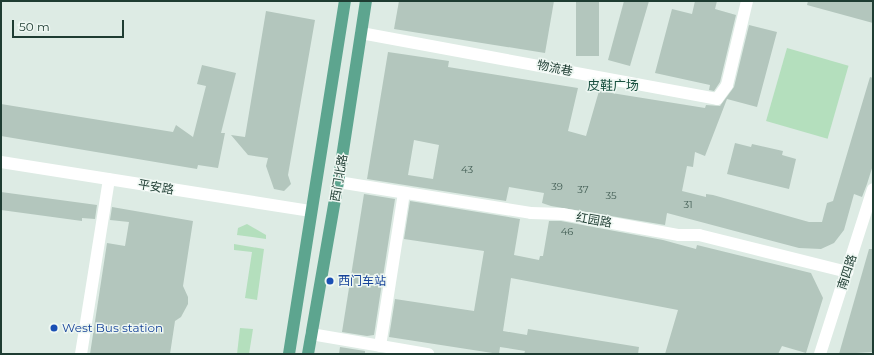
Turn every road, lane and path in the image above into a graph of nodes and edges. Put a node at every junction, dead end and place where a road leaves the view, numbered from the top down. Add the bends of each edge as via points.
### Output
1 (345, 1) edge
2 (366, 1) edge
3 (747, 1) edge
4 (361, 32) junction
5 (1, 162) edge
6 (109, 179) junction
7 (338, 182) junction
8 (873, 189) edge
9 (404, 193) junction
10 (311, 211) junction
11 (847, 272) junction
12 (311, 334) junction
13 (380, 346) junction
14 (81, 354) edge
15 (288, 354) edge
16 (308, 354) edge
17 (428, 354) edge
18 (820, 354) edge

1 - 10 main road, 西门北路
2 - 4 main road, 西门北路
3 - 4 street, 物流巷 via 727,85 717,103
4 - 7 main road, 西门北路
5 - 6 street, 平安路
6 - 10 street, 平安路
6 - 14 street
7 - 9 street, 红园路
7 - 12 main road, 西门北路
8 - 11 street, 南四路
9 - 11 street, 红园路 via 531,213 562,214 679,235 699,235
9 - 13 street
10 - 15 main road, 西门北路
11 - 18 street, 南四路
12 - 13 street
12 - 16 main road, 西门北路
13 - 17 street

